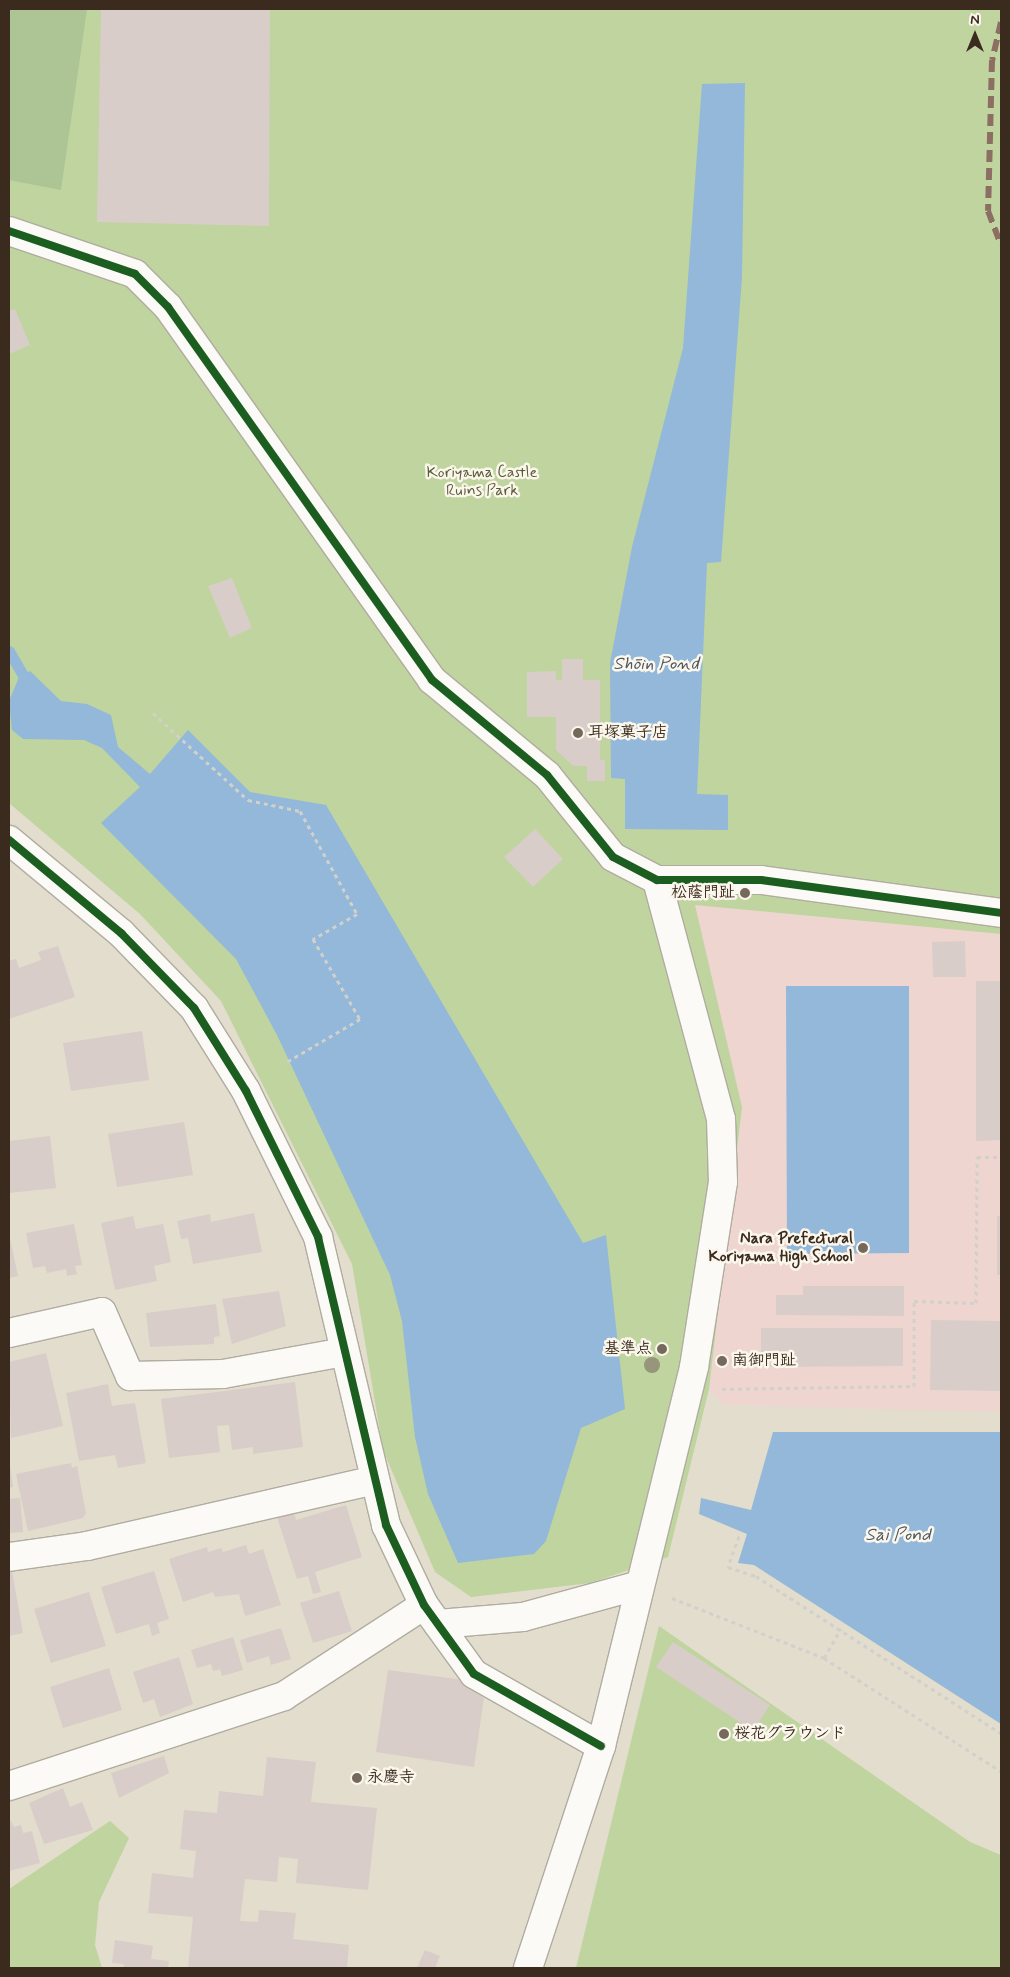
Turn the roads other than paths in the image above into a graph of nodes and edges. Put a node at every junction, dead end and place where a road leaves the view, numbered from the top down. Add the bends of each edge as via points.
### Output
1 (9, 231) edge
2 (9, 840) edge
3 (657, 880) junction
4 (1001, 913) edge
5 (9, 1333) edge
6 (344, 1352) junction
7 (375, 1480) junction
8 (9, 1557) edge
9 (640, 1585) junction
10 (431, 1615) junction
11 (601, 1746) junction
12 (9, 1786) edge
13 (528, 1968) edge

1 - 3 street via 134,274 168,307 432,680 547,775 613,857
2 - 6 street via 121,933 194,1008 246,1091 318,1237
3 - 4 street via 761,880
3 - 9 street via 720,1119 723,1182 688,1389
5 - 6 street via 102,1312 130,1376 223,1374
6 - 7 street
7 - 8 street via 87,1546
7 - 10 street via 386,1525
9 - 10 street via 523,1617
9 - 11 street
10 - 11 street via 474,1674
10 - 12 street via 284,1696
11 - 13 street

